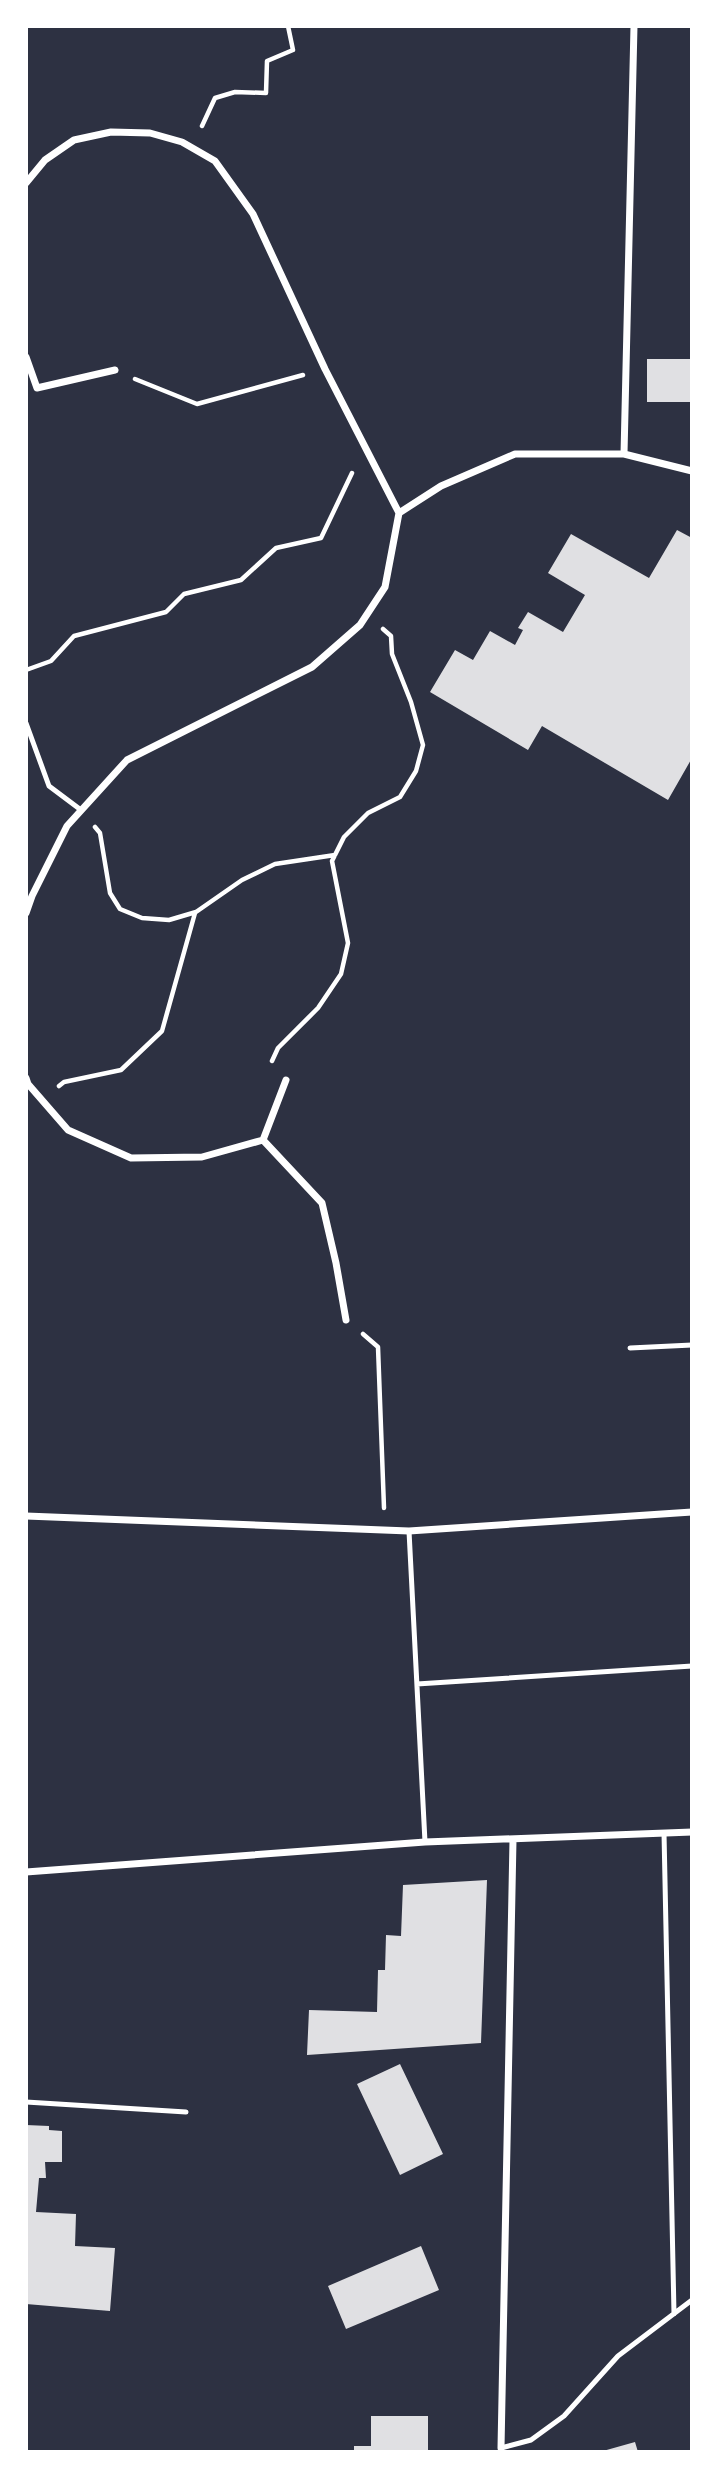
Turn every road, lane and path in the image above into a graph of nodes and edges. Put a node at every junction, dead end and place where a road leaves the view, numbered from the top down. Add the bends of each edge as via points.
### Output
1 (288, 26) edge
2 (634, 26) edge
3 (192, 148) junction
4 (26, 183) edge
5 (26, 357) edge
6 (325, 369) junction
7 (115, 370) joint
8 (624, 454) junction
9 (372, 461) junction
10 (692, 471) edge
11 (399, 513) junction
12 (367, 614) junction
13 (26, 670) edge
14 (26, 723) edge
15 (82, 810) junction
16 (335, 855) junction
17 (196, 912) junction
18 (26, 913) edge
19 (26, 1079) edge
20 (286, 1080) joint
21 (42, 1100) junction
22 (263, 1140) junction
23 (346, 1320) joint
24 (692, 1345) edge
25 (630, 1348) dead end
26 (692, 1512) edge
27 (26, 1516) edge
28 (385, 1530) junction
29 (409, 1531) junction
30 (692, 1666) edge
31 (417, 1684) junction
32 (692, 1832) edge
33 (664, 1833) junction
34 (513, 1840) junction
35 (425, 1842) junction
36 (26, 1872) edge
37 (26, 2102) edge
38 (186, 2112) dead end
39 (692, 2300) edge
40 (674, 2314) junction
41 (501, 2448) joint

1 - 3 path via 293,50 267,61 266,93 235,92 215,98
2 - 8 street
3 - 4 street via 150,133 111,132 74,140 45,160
3 - 6 street via 215,161 253,214
5 - 7 street via 37,388
6 - 7 path via 197,404
6 - 9 street
8 - 10 street
8 - 11 street via 514,454 441,486
9 - 11 street
9 - 13 path via 354,470 321,538 276,548 241,580 184,594 166,612 74,636 51,661
11 - 12 street via 385,587
12 - 15 street via 312,667 127,760
12 - 16 path via 391,636 392,654 422,745 416,771 400,797 368,813 344,837
14 - 15 lane via 49,786
15 - 17 path via 100,833 110,893 120,909 142,918 169,920
15 - 18 street via 67,826
16 - 17 path via 275,864
16 - 20 path via 332,861 348,943 341,974 318,1008 278,1048 268,1068
17 - 21 path via 162,1031 121,1070 64,1082
19 - 21 street
20 - 22 street
21 - 22 street via 68,1130 131,1158 202,1157
22 - 23 street via 322,1203
23 - 28 path via 378,1347
24 - 25 lane
26 - 29 street
27 - 28 street
28 - 29 street
29 - 31 lane
30 - 31 lane
31 - 35 lane
32 - 33 street
33 - 34 street
33 - 40 lane
34 - 35 street
34 - 41 street
35 - 36 street
37 - 38 lane
39 - 40 lane
40 - 41 lane via 618,2356 565,2416 531,2440

